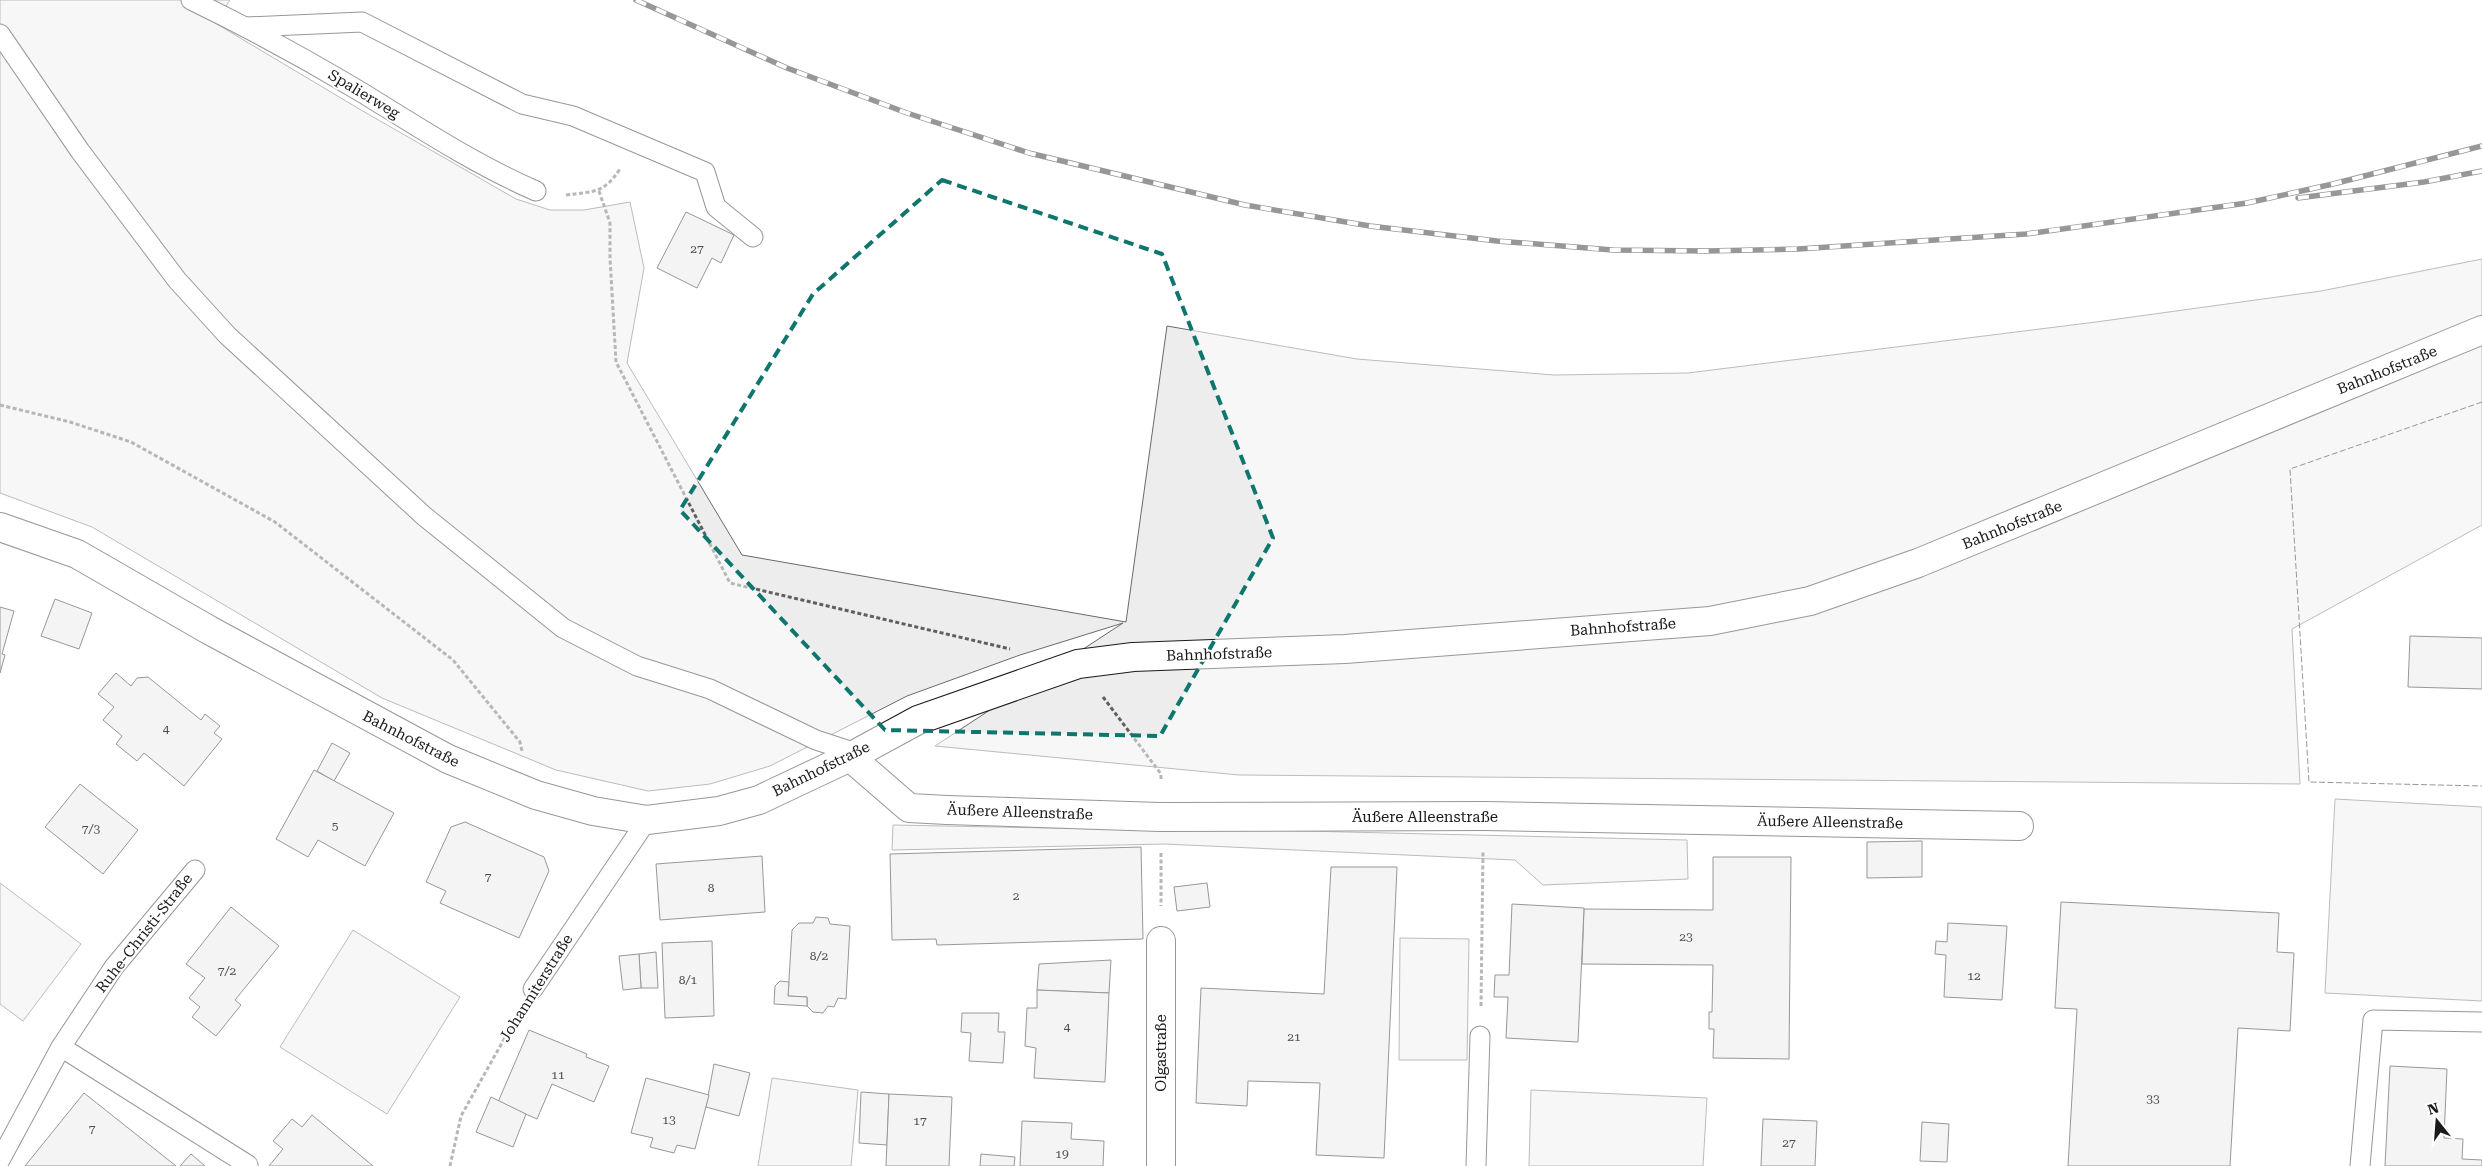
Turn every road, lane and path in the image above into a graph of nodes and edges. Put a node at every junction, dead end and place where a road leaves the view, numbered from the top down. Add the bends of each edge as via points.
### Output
1 (191, 0) edge
2 (246, 27) junction
3 (0, 34) edge
4 (620, 168) dead end
5 (536, 191) dead end
6 (753, 237) dead end
7 (2482, 330) edge
8 (0, 405) edge
9 (0, 527) edge
10 (1012, 649) dead end
11 (1078, 664) junction
12 (520, 742) dead end
13 (853, 755) junction
14 (1161, 774) dead end
15 (1484, 816) junction
16 (647, 820) junction
17 (2019, 826) dead end
18 (194, 870) dead end
19 (1161, 941) dead end
20 (533, 989) joint
21 (2482, 1022) edge
22 (1480, 1036) joint
23 (61, 1047) junction
24 (0, 1160) edge
25 (248, 1165) edge
26 (450, 1166) edge
27 (1161, 1166) edge
28 (1476, 1166) edge
29 (2360, 1166) edge

1 - 2 lane, Spalierweg
2 - 5 lane, Spalierweg via 495,173
2 - 6 lane via 362,22 522,104 573,116 705,172 716,207
3 - 13 lane via 80,151 177,280 227,335 424,516 563,628 637,666 710,689
4 - 10 path via 610,184 598,191 610,223 616,362 730,583
7 - 11 street, Bahnhofstraße via 1918,563 1810,601 1700,621 1345,649 1133,657
8 - 12 path via 70,422 131,442 275,522 453,660
9 - 16 street, Bahnhofstraße via 77,554 209,630 448,759 536,795 593,811
11 - 13 street, Bahnhofstraße via 918,720
11 - 14 path
13 - 15 street, Äußere Alleenstraße via 909,808 1160,817
13 - 16 street, Bahnhofstraße via 759,800 719,811
15 - 17 street, Äußere Alleenstraße
15 - 22 path
16 - 20 lane, Johanniterstraße
18 - 23 lane, Ruhe-Christi-Straße via 114,967
19 - 27 street, Olgastraße
20 - 26 path, Johanniterstraße via 461,1116
21 - 29 lane via 2373,1020
22 - 28 lane
23 - 24 lane, Ruhe-Christi-Straße
23 - 25 lane

